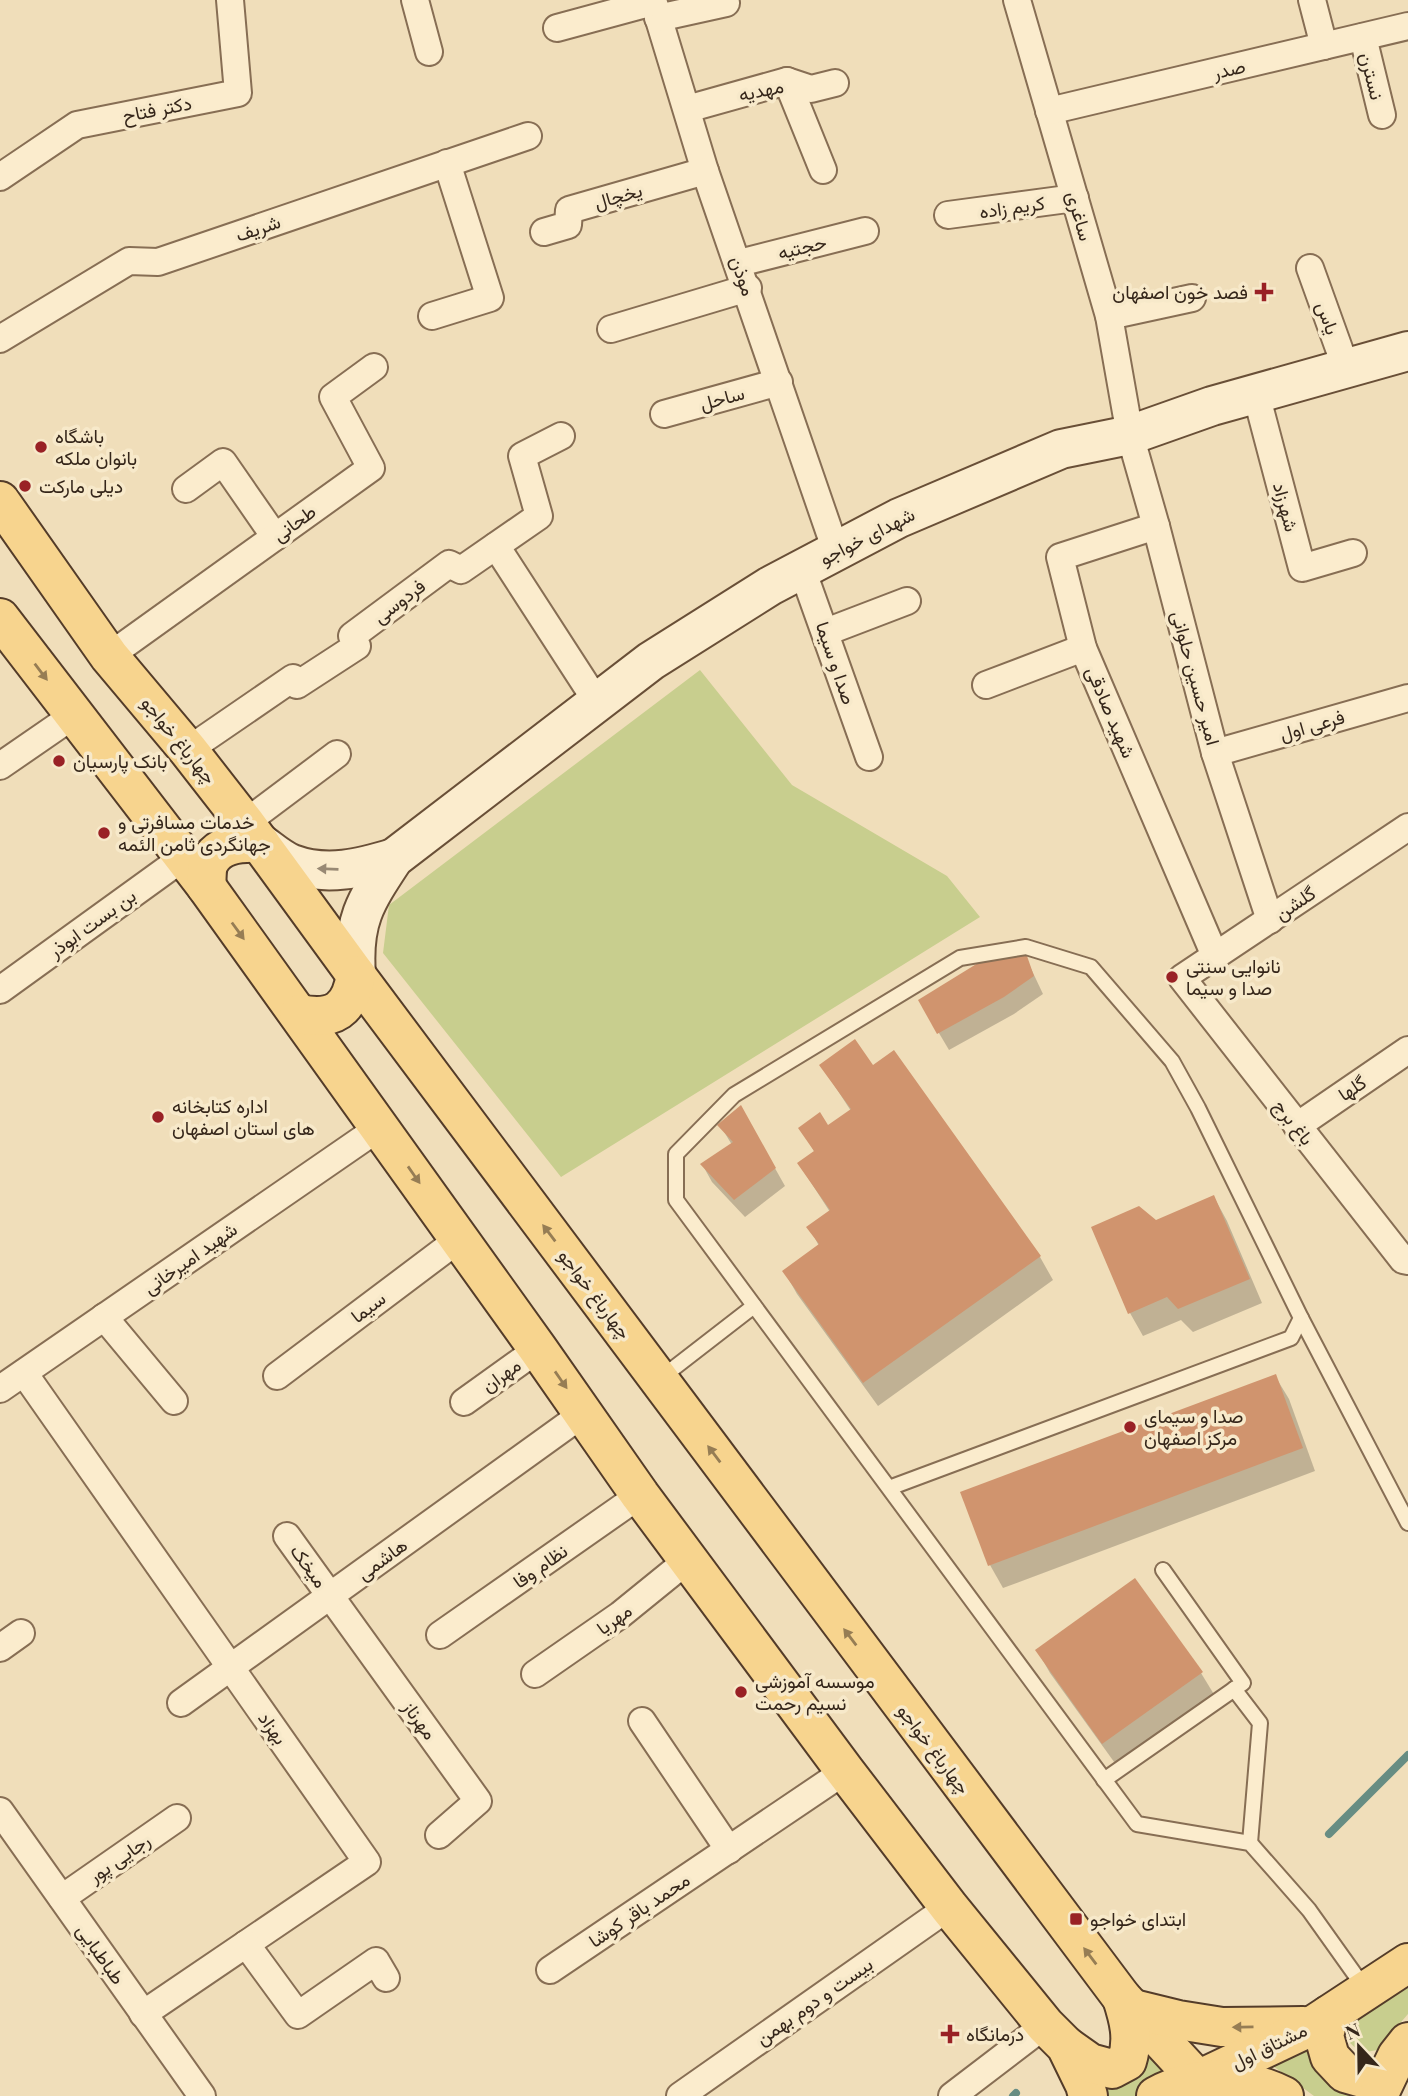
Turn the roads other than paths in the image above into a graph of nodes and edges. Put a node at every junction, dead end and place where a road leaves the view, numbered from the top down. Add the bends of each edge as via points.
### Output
1 (230, 0) edge
2 (415, 0) edge
3 (1017, 0) edge
4 (1312, 0) edge
5 (726, 3) dead end
6 (655, 6) edge
7 (1408, 26) edge
8 (557, 28) dead end
9 (1363, 37) junction
10 (1324, 46) junction
11 (429, 52) dead end
12 (787, 81) junction
13 (835, 83) dead end
14 (687, 108) junction
15 (1049, 111) junction
16 (1382, 115) dead end
17 (527, 136) dead end
18 (447, 163) junction
19 (823, 170) dead end
20 (705, 171) junction
21 (0, 177) edge
22 (1075, 198) junction
23 (948, 215) dead end
24 (865, 230) dead end
25 (544, 232) dead end
26 (739, 263) junction
27 (1310, 268) dead end
28 (748, 288) junction
29 (1192, 298) dead end
30 (432, 316) dead end
31 (1109, 316) junction
32 (611, 328) dead end
33 (0, 339) edge
34 (1408, 351) edge
35 (374, 367) dead end
36 (1346, 368) junction
37 (779, 382) junction
38 (1256, 394) junction
39 (664, 414) dead end
40 (1130, 435) junction
41 (561, 436) dead end
42 (186, 489) dead end
43 (0, 501) edge
44 (1156, 526) junction
45 (275, 537) junction
46 (496, 546) junction
47 (836, 551) junction
48 (1353, 553) dead end
49 (802, 569) junction
50 (907, 601) dead end
51 (0, 618) edge
52 (826, 632) junction
53 (1083, 648) junction
54 (109, 656) junction
55 (986, 685) dead end
56 (1408, 698) edge
57 (597, 702) junction
58 (74, 715) junction
59 (188, 750) junction
60 (1215, 753) junction
61 (337, 754) dead end
62 (869, 757) dead end
63 (0, 766) edge
64 (1408, 827) edge
65 (252, 833) junction
66 (394, 858) junction
67 (195, 872) junction
68 (1270, 920) junction
69 (1215, 956) junction
70 (356, 975) junction
71 (1182, 978) joint
72 (0, 990) edge
73 (299, 1014) junction
74 (1408, 1050) edge
75 (1297, 1126) junction
76 (380, 1127) junction
77 (459, 1238) junction
78 (1408, 1261) edge
79 (754, 1306) junction
80 (104, 1317) junction
81 (1301, 1318) junction
82 (538, 1349) junction
83 (24, 1373) junction
84 (277, 1376) dead end
85 (659, 1379) junction
86 (0, 1389) edge
87 (174, 1401) dead end
88 (464, 1402) dead end
89 (584, 1413) junction
90 (889, 1488) junction
91 (640, 1494) junction
92 (1408, 1523) edge
93 (287, 1536) dead end
94 (690, 1559) junction
95 (1163, 1570) dead end
96 (331, 1596) junction
97 (440, 1635) dead end
98 (231, 1669) junction
99 (535, 1674) dead end
100 (1234, 1689) junction
101 (181, 1703) dead end
102 (642, 1721) dead end
103 (845, 1771) junction
104 (1104, 1780) junction
105 (0, 1811) edge
106 (177, 1818) dead end
107 (439, 1835) dead end
108 (1250, 1843) junction
109 (729, 1850) junction
110 (62, 1898) junction
111 (949, 1907) junction
112 (246, 1944) junction
113 (1408, 1963) edge
114 (550, 1970) dead end
115 (386, 1978) dead end
116 (1367, 1991) junction
117 (1127, 2003) junction
118 (143, 2014) junction
119 (1320, 2020) junction
120 (1055, 2036) junction
121 (1408, 2042) edge
122 (1199, 2080) junction
123 (1383, 2085) edge
124 (202, 2096) edge
125 (680, 2096) edge
126 (952, 2096) edge
127 (1088, 2096) edge
128 (1156, 2096) edge
129 (1284, 2096) edge

1 - 21 street, دکتر فتاح via 238,93 77,125
2 - 11 street
3 - 15 street, ساغری
4 - 10 street
5 - 6 street
6 - 8 street
6 - 14 street, موذن
7 - 9 street, صدر
9 - 10 street, صدر
9 - 16 street, نسترن
10 - 15 street, صدر
12 - 13 street, مهدیه via 811,89
12 - 14 street, مهدیه
12 - 19 street
14 - 20 street, موذن
15 - 22 street, ساغری
17 - 18 street, شریف
18 - 30 street via 490,298
18 - 33 street, شریف via 158,262 129,261
20 - 25 street, یخچال via 569,209 568,225
20 - 26 street, موذن
22 - 23 street, کریم زاده
22 - 31 street, ساغری
24 - 26 street, حجتیه
26 - 28 street, موذن
27 - 36 street, یاس
28 - 32 street
28 - 37 street, موذن
29 - 31 street
31 - 40 street, ساغری
34 - 36 main road, شهدای خواجو
35 - 45 street, طحانی via 332,397 371,468
36 - 38 main road, شهدای خواجو
37 - 39 street, ساحل
37 - 47 street, موذن
38 - 40 main road, شهدای خواجو
38 - 48 street, شهرزاد via 1302,568
40 - 44 street, امیر حسین حلوانی
40 - 47 main road, شهدای خواجو via 1061,449 899,518
41 - 46 street, فردوسی via 522,456 538,516
42 - 45 street via 223,462
43 - 54 main road, چهارباغ خواجو
44 - 53 street, شهید صادقی via 1060,558
44 - 60 street, امیر حسین حلوانی
45 - 54 street, طحانی
46 - 57 street
46 - 59 street, فردوسی via 461,570 449,564 352,636 357,646 297,685 293,678
47 - 49 main road, شهدای خواجو
49 - 52 street, صدا و سیما
49 - 57 main road, شهدای خواجو via 651,661
50 - 52 street
51 -> 58 main road
52 - 62 street, صدا و سیما
53 - 55 street
53 - 69 street, شهید صادقی
54 - 59 main road, چهارباغ خواجو
56 - 60 street, فرعی اول
57 - 66 main road, شهدای خواجو
58 - 63 street
58 - 67 main road
59 - 65 main road, چهارباغ خواجو
60 - 68 street, امیر حسین حلوانی
61 - 65 street
64 - 68 street, گلشن
66 -> 65 main road via 355,870 319,870 291,864
65 - 67 main road via 222,849
65 - 70 main road, چهارباغ خواجو
66 - 70 main road via 368,897 358,923
67 - 72 street, بن بست ابوذر
67 -> 73 main road
68 - 69 street, گلشن
69 - 71 street, گلشن
70 - 73 main road via 352,996 340,1010 320,1018
85 -> 70 main road, چهارباغ خواجو
71 - 75 street, باغ برج
73 - 76 main road
74 - 75 street, گلها
75 - 78 street, باغ برج
76 -> 77 main road
76 - 80 street, شهید امیرخانی
77 - 82 main road
77 - 84 street, سیما
79 - 81 lane via 676,1200 676,1154 734,1095 960,958 1026,947 1091,967 1172,1061
79 - 85 lane
79 - 90 lane
80 - 83 street, شهید امیرخانی
80 - 87 street
81 - 90 lane via 1291,1338
81 - 92 lane
82 - 88 street, مهران
82 -> 89 main road
83 - 86 street, شهید امیرخانی
83 - 98 street, بهزاد
117 -> 85 main road, چهارباغ خواجو
89 - 91 main road
89 - 96 street, هاشمی
90 - 104 lane
91 - 94 main road
91 - 97 street, نظام وفا
93 - 96 street, میخک
94 - 99 street, مهریا
94 - 103 main road
95 - 100 lane via 1243,1683
96 - 98 street, هاشمی
96 - 107 street, مهرناز via 478,1801
98 - 101 street, هاشمی
98 - 112 street, بهزاد via 367,1862
100 - 104 lane
100 - 108 lane via 1260,1723
102 - 109 street
103 - 109 street, محمد باقر کوشا
103 - 111 main road
104 - 108 lane via 1137,1824
105 - 110 street, طباطبایی
106 - 110 street, رجایی پور
108 - 116 lane via 1309,1910
109 - 114 street, محمد باقر کوشا
110 - 118 street, طباطبایی
111 - 120 main road
111 - 125 street, بیست و دوم بهمن
112 - 115 street via 298,2015 376,1961
112 - 118 street, بهزاد
113 - 116 main road, مشتاق اول
116 - 119 main road, مشتاق اول
119 -> 117 main road via 1222,2027 1178,2020
117 - 120 main road via 1131,2047 1127,2061 1112,2069 1090,2063
117 - 122 main road, چهارباغ خواجو
118 - 124 street, طباطبایی
119 - 122 main road, مشتاق اول
119 - 123 main road via 1330,2057 1337,2065 1345,2073
120 - 126 street
120 - 127 main road
121 - 123 main road
122 - 128 main road
122 - 129 main road via 1231,2079

